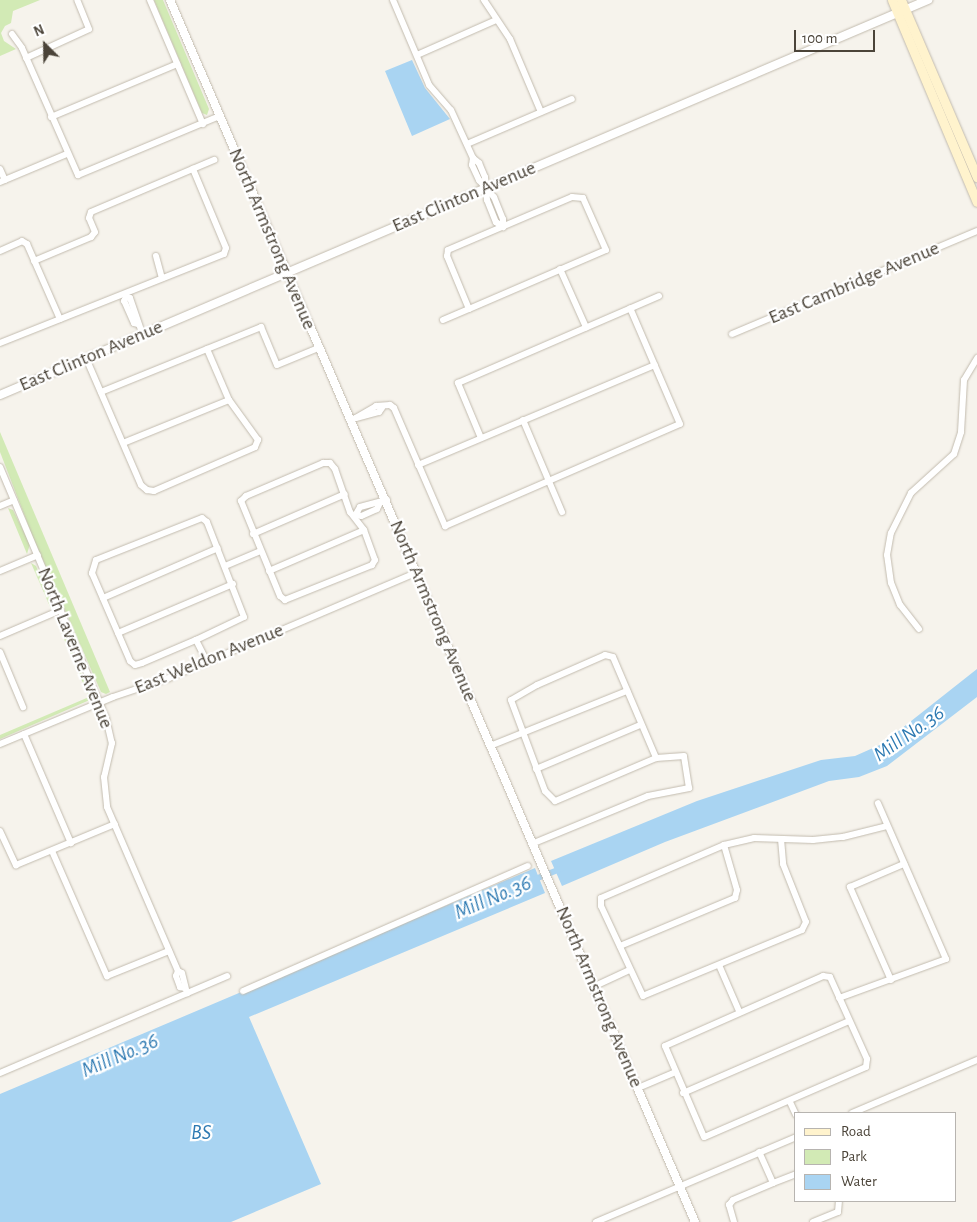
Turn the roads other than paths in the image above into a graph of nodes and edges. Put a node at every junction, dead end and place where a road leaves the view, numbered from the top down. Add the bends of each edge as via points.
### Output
1 (78, 0) edge
2 (150, 0) edge
3 (170, 0) edge
4 (393, 0) edge
5 (484, 0) edge
6 (892, 0) edge
7 (901, 0) edge
8 (928, 0) edge
9 (901, 11) junction
10 (496, 20) junction
11 (12, 34) dead end
12 (416, 55) junction
13 (26, 58) junction
14 (177, 64) junction
15 (572, 99) dead end
16 (541, 112) junction
17 (220, 116) junction
18 (52, 117) junction
19 (202, 124) junction
20 (467, 144) junction
21 (67, 154) junction
22 (214, 160) dead end
23 (0, 169) edge
24 (192, 169) junction
25 (977, 177) edge
26 (2, 181) edge
27 (486, 187) junction
28 (977, 202) edge
29 (503, 227) junction
30 (977, 231) edge
31 (0, 251) edge
32 (156, 256) dead end
33 (34, 260) junction
34 (560, 270) junction
35 (286, 273) junction
36 (162, 278) junction
37 (125, 295) junction
38 (659, 296) dead end
39 (630, 308) junction
40 (469, 309) junction
41 (60, 319) junction
42 (443, 320) dead end
43 (586, 326) junction
44 (732, 334) dead end
45 (142, 335) junction
46 (0, 343) edge
47 (318, 348) junction
48 (207, 349) junction
49 (86, 358) junction
50 (977, 358) edge
51 (655, 365) junction
52 (102, 392) junction
53 (0, 395) edge
54 (229, 400) junction
55 (354, 419) junction
56 (524, 420) junction
57 (481, 438) junction
58 (123, 443) junction
59 (418, 465) junction
60 (0, 467) edge
61 (549, 480) junction
62 (345, 494) junction
63 (14, 500) junction
64 (384, 502) junction
65 (0, 506) edge
66 (363, 506) junction
67 (562, 512) dead end
68 (366, 514) junction
69 (354, 515) junction
70 (364, 530) junction
71 (253, 534) junction
72 (218, 548) junction
73 (260, 551) junction
74 (38, 555) junction
75 (225, 566) junction
76 (0, 571) edge
77 (269, 571) junction
78 (417, 572) junction
79 (233, 584) junction
80 (103, 598) junction
81 (61, 610) junction
82 (919, 629) dead end
83 (118, 634) junction
84 (0, 636) edge
85 (196, 640) junction
86 (0, 652) edge
87 (207, 662) junction
88 (627, 691) junction
89 (100, 702) junction
90 (23, 707) dead end
91 (640, 725) junction
92 (525, 731) junction
93 (24, 734) junction
94 (0, 744) edge
95 (490, 746) junction
96 (656, 758) junction
97 (536, 769) junction
98 (878, 803) dead end
99 (115, 824) junction
100 (887, 826) junction
101 (0, 831) edge
102 (781, 839) junction
103 (71, 843) junction
104 (534, 843) junction
105 (724, 845) junction
106 (52, 852) junction
107 (904, 864) junction
108 (528, 866) dead end
109 (620, 946) junction
110 (169, 951) junction
111 (719, 965) junction
112 (630, 970) junction
113 (227, 976) dead end
114 (891, 980) junction
115 (595, 986) junction
116 (186, 991) junction
117 (243, 991) dead end
118 (839, 998) junction
119 (739, 1011) junction
120 (849, 1021) junction
121 (977, 1060) edge
122 (0, 1073) edge
123 (674, 1073) junction
124 (638, 1088) junction
125 (683, 1093) junction
126 (790, 1102) junction
127 (795, 1112) edge
128 (854, 1112) edge
129 (794, 1138) edge
130 (760, 1152) junction
131 (794, 1175) edge
132 (773, 1183) junction
133 (680, 1186) junction
134 (839, 1202) edge
135 (596, 1222) edge
136 (694, 1222) edge
137 (734, 1222) edge
138 (814, 1222) edge

1 - 13 street via 89,29
2 - 14 street
3 - 17 street, North Armstrong Avenue
4 - 12 street
5 - 10 street
6 - 9 main road
7 - 9 main road
8 - 9 street, East Clinton Avenue
9 - 25 main road
9 - 27 street, East Clinton Avenue
9 - 28 main road
10 - 12 street
10 - 16 street via 510,40
11 - 13 street
12 - 20 street via 429,85 451,110
13 - 18 street
14 - 18 street
14 - 19 street
15 - 16 street
16 - 20 street
17 - 19 street
17 - 35 street, North Armstrong Avenue
18 - 21 street
19 - 21 street via 78,175
20 - 27 street via 473,158 472,165
21 - 26 street
22 - 24 street
23 - 26 street
24 - 33 street via 91,212 89,216 94,235
24 - 36 street via 226,248 224,254
27 - 29 street via 496,222
27 - 35 street, East Clinton Avenue
29 - 34 street via 580,196 606,250
29 - 40 street via 447,252
30 - 44 street, East Cambridge Avenue
31 - 33 street via 25,242
32 - 36 street
33 - 41 street
34 - 40 street
34 - 43 street
35 - 45 street, East Clinton Avenue
35 - 47 street, North Armstrong Avenue
36 - 37 street
37 - 41 street
37 - 45 street via 140,321
38 - 39 street
39 - 43 street
39 - 51 street
40 - 42 street
41 - 46 street
43 - 57 street via 458,382
45 - 49 street, East Clinton Avenue
47 - 48 street via 277,365 261,327
47 - 55 street, North Armstrong Avenue
48 - 52 street
48 - 54 street
49 - 52 street
49 - 53 street, East Clinton Avenue
50 - 82 street via 964,380 961,432 954,454 911,493 890,533 887,555 891,583 900,605
51 - 56 street
51 - 61 street via 680,424
52 - 58 street
54 - 58 street
54 - 58 street via 257,436 255,447 154,492 141,485
55 - 59 street via 376,406 390,405
55 - 64 street, North Armstrong Avenue
56 - 57 street
56 - 61 street
57 - 59 street
59 - 61 street via 444,526
60 - 63 street, North Laverne Avenue
61 - 67 street
62 - 69 street
62 - 71 street
62 - 71 street via 335,469 330,463 323,463 246,496 241,502 242,510
63 - 65 street
63 - 74 street, North Laverne Avenue
64 - 66 street
64 - 68 street
64 - 78 street, North Armstrong Avenue
66 - 68 street
66 - 69 street
68 - 69 street
69 - 70 street
70 - 77 street
70 - 77 street via 375,554 372,565 285,600
71 - 73 street
72 - 75 street
72 - 80 street
72 - 80 street via 207,522 195,518 96,560 92,573
73 - 75 street
73 - 77 street
74 - 76 street
74 - 81 street, North Laverne Avenue
75 - 79 street
78 - 87 street, East Weldon Avenue
78 - 95 street, North Armstrong Avenue
79 - 83 street
79 - 85 street via 244,616
80 - 83 street
81 - 84 street
81 - 89 street, North Laverne Avenue
83 - 85 street via 135,665
85 - 87 street
86 - 90 street
87 - 89 street, East Weldon Avenue
88 - 91 street
88 - 92 street
88 - 92 street via 613,657 605,655 514,696 514,707
89 - 93 street, East Weldon Avenue
89 - 99 street, North Laverne Avenue via 111,731 104,793
91 - 96 street
91 - 97 street
92 - 95 street
92 - 97 street
93 - 94 street, East Weldon Avenue
93 - 103 street
95 - 104 street, North Armstrong Avenue
96 - 97 street via 555,801 546,791
96 - 104 street via 684,756 689,788 648,796
98 - 100 street
99 - 103 street
99 - 110 street, North Laverne Avenue
100 - 102 street via 842,837
100 - 107 street
101 - 106 street via 16,865
102 - 105 street via 754,838
102 - 111 street via 783,864 806,922 802,930
103 - 106 street
104 - 115 street, North Armstrong Avenue
105 - 109 street via 737,890 735,898
105 - 109 street via 601,898
106 - 110 street via 107,976
107 - 114 street via 850,887
107 - 114 street via 946,959
108 - 117 street
109 - 112 street
110 - 116 street, North Laverne Avenue via 178,971 176,976 180,987
111 - 112 street via 643,996
111 - 119 street
112 - 115 street
113 - 116 street
114 - 118 street
115 - 124 street, North Armstrong Avenue
116 - 122 street
118 - 119 street via 830,977 824,976
118 - 120 street
119 - 123 street via 667,1043 665,1050
120 - 125 street
120 - 126 street via 867,1060 866,1067
121 - 128 street
123 - 124 street
123 - 125 street
124 - 133 street, North Armstrong Avenue
125 - 126 street via 704,1137
126 - 127 street
129 - 130 street
130 - 132 street
130 - 133 street
131 - 132 street
132 - 137 street via 734,1200 729,1205
133 - 135 street
133 - 136 street, North Armstrong Avenue
134 - 138 street via 838,1212

